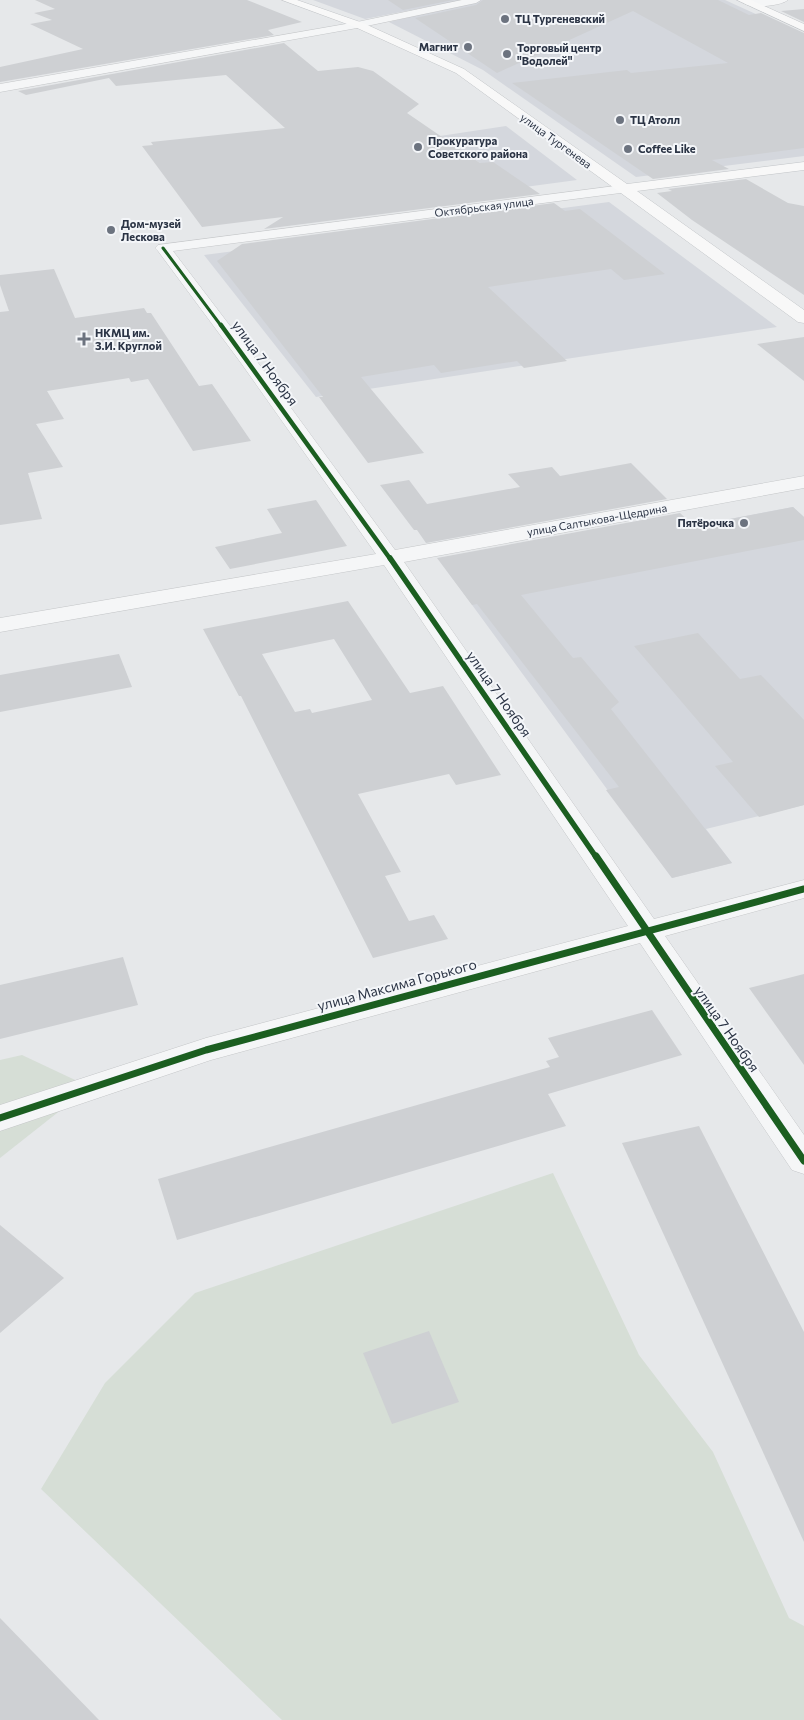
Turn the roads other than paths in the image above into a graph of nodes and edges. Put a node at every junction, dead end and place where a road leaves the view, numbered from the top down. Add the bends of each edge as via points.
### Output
1 (287, 0) edge
2 (476, 0) edge
3 (783, 0) edge
4 (745, 2) edge
5 (359, 25) junction
6 (804, 28) edge
7 (0, 88) edge
8 (804, 166) edge
9 (623, 189) junction
10 (163, 248) joint
11 (804, 318) edge
12 (804, 482) edge
13 (390, 557) junction
14 (0, 625) edge
15 (804, 889) edge
16 (646, 931) junction
17 (0, 1118) edge
18 (804, 1161) edge

1 - 5 main road, улица Тургенева
2 - 5 street
3 - 4 street
4 - 6 main road
5 - 7 street
5 - 9 main road, улица Тургенева via 460,71
8 - 9 main road, Октябрьская улица
9 - 10 street, Октябрьская улица
9 - 11 main road, улица Тургенева
10 - 13 street, улица 7 Ноября via 255,369
12 - 13 street, улица Салтыкова-Щедрина
13 - 14 street, улица Салтыкова-Щедрина
13 - 16 street, улица 7 Ноября
15 - 16 street, улица Максима Горького
16 - 17 street, улица Максима Горького via 206,1050
16 - 18 street, улица 7 Ноября

